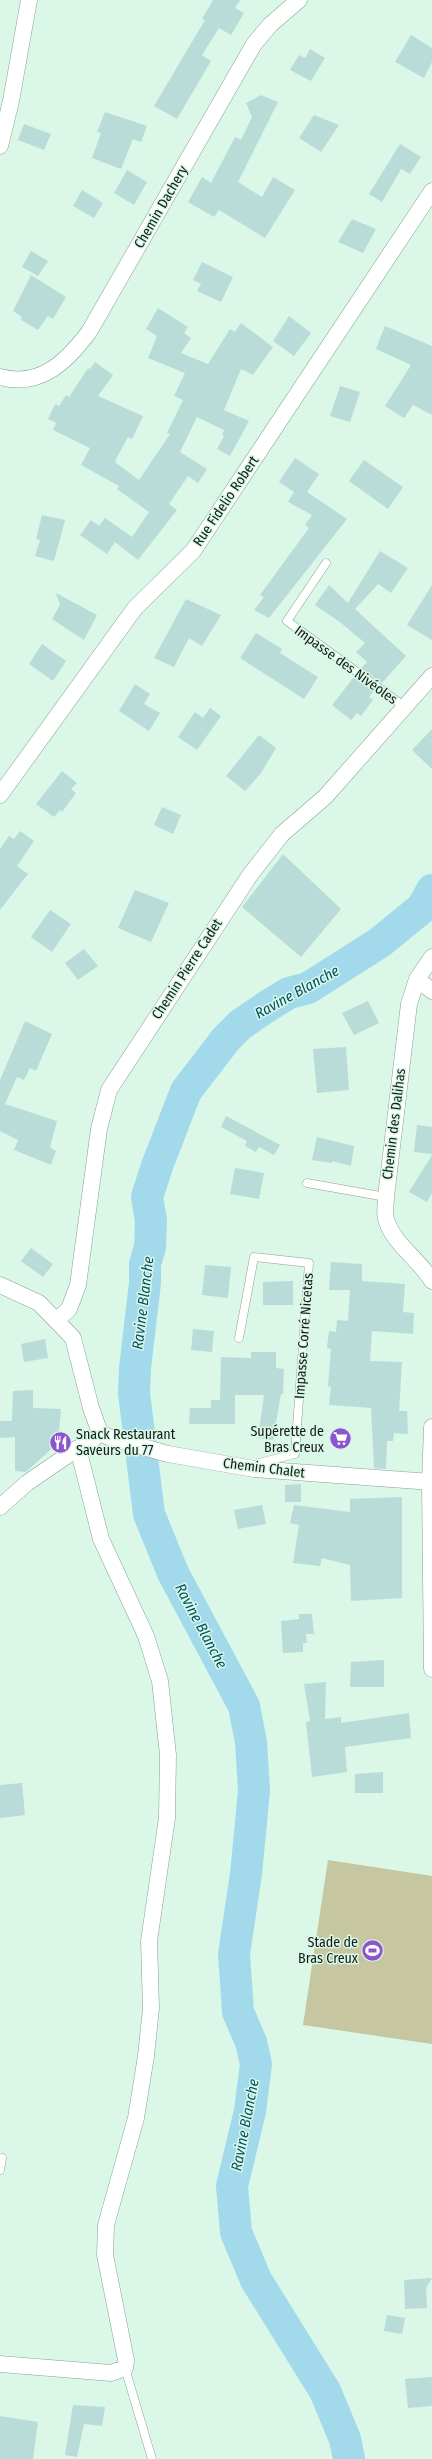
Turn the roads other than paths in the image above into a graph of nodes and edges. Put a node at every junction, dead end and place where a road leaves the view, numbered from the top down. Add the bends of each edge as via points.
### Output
1 (29, 0) edge
2 (299, 0) edge
3 (0, 146) edge
4 (432, 191) edge
5 (0, 377) edge
6 (326, 563) dead end
7 (432, 676) edge
8 (405, 707) junction
9 (0, 796) edge
10 (432, 957) edge
11 (416, 979) junction
12 (432, 991) edge
13 (307, 1183) dead end
14 (386, 1197) junction
15 (432, 1281) edge
16 (0, 1285) edge
17 (57, 1320) junction
18 (239, 1338) dead end
19 (432, 1428) edge
20 (106, 1436) junction
21 (78, 1448) junction
22 (254, 1469) junction
23 (431, 1482) edge
24 (0, 1507) edge
25 (432, 1669) edge
26 (2, 2158) dead end
27 (0, 2170) edge
28 (0, 2364) edge
29 (125, 2368) junction
30 (152, 2459) edge

1 - 3 street via 11,101
2 - 5 street, Chemin Dachery via 270,25 254,44 89,332 75,350 65,361 43,374 20,379
4 - 9 street, Rue Fidelio Robert via 193,550 135,608
6 - 8 lane, Impasse des Nivéoles via 287,621
7 - 8 street, Chemin Pierre Cadet
8 - 17 street, Chemin Pierre Cadet via 325,797 282,834 250,875 109,1090 99,1129 78,1285 69,1309
10 - 11 street, Chemin des Dalihas
11 - 12 street
11 - 14 street, Chemin des Dalihas via 409,1004
13 - 14 lane
14 - 15 street, Chemin des Dalihas via 386,1218 393,1236 424,1267
16 - 17 street via 39,1303
17 - 20 street via 73,1338 91,1408
18 - 22 lane, Impasse Corré Nicetas via 254,1257 309,1263 295,1454 259,1463
19 - 23 street
20 - 21 street
20 - 22 street, Chemin Chalet via 168,1454
21 - 24 street via 27,1483
21 - 29 street via 101,1539 146,1636 160,1681 168,1755 168,1818 149,1941 151,2008 146,2056 136,2118 106,2225 105,2255 126,2360
22 - 23 street, Chemin Chalet
23 - 25 street
26 - 27 lane
28 - 29 street via 111,2374
29 - 30 lane

